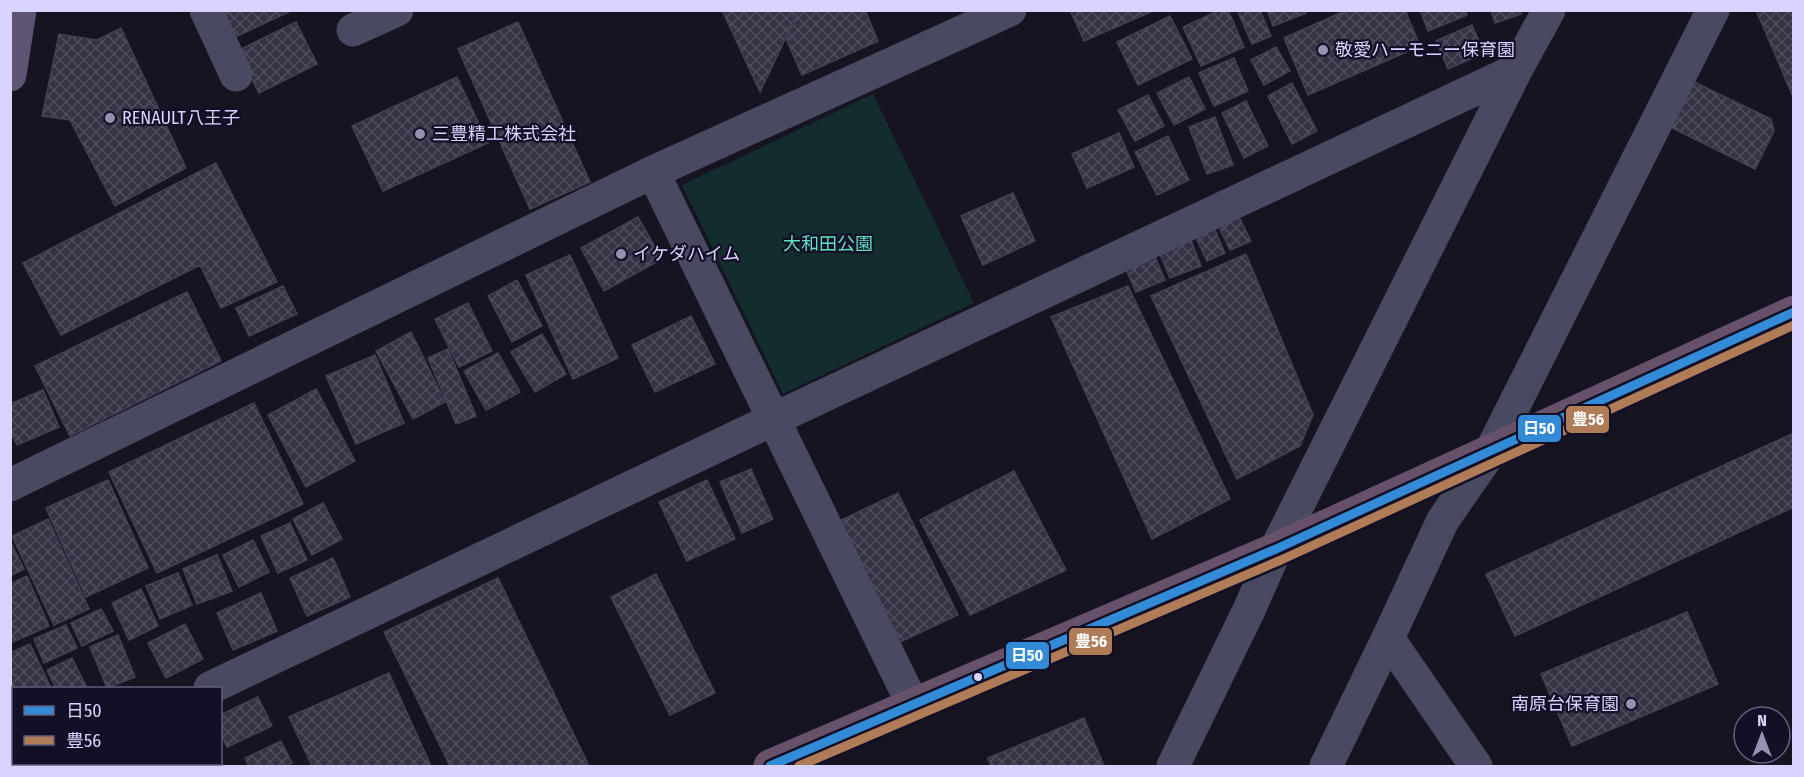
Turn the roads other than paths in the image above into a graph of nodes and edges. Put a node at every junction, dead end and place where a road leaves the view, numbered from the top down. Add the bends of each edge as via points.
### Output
1 (20, 10) edge
2 (206, 10) edge
3 (1010, 10) edge
4 (1549, 10) edge
5 (1713, 10) edge
6 (969, 19) edge
7 (11, 70) edge
8 (1516, 70) junction
9 (10, 75) edge
10 (236, 75) dead end
11 (653, 172) junction
12 (1794, 312) edge
13 (774, 419) junction
14 (1480, 456) junction
15 (10, 485) edge
16 (1289, 543) junction
17 (1388, 639) junction
18 (212, 687) edge
19 (913, 705) junction
20 (770, 766) edge
21 (1173, 766) edge
22 (1326, 766) edge
23 (1476, 766) edge

1 - 7 main road
2 - 10 street
3 - 6 street
4 - 8 street
5 - 14 street
6 - 11 street
7 - 9 main road
8 - 13 street
8 - 16 street
11 - 13 street
11 - 15 street
12 - 14 highway
13 - 18 street
13 - 19 street
14 - 16 highway
14 - 17 street via 1443,520
16 - 19 highway
16 - 21 street via 1249,610
17 - 22 street
17 - 23 street
19 - 20 highway

